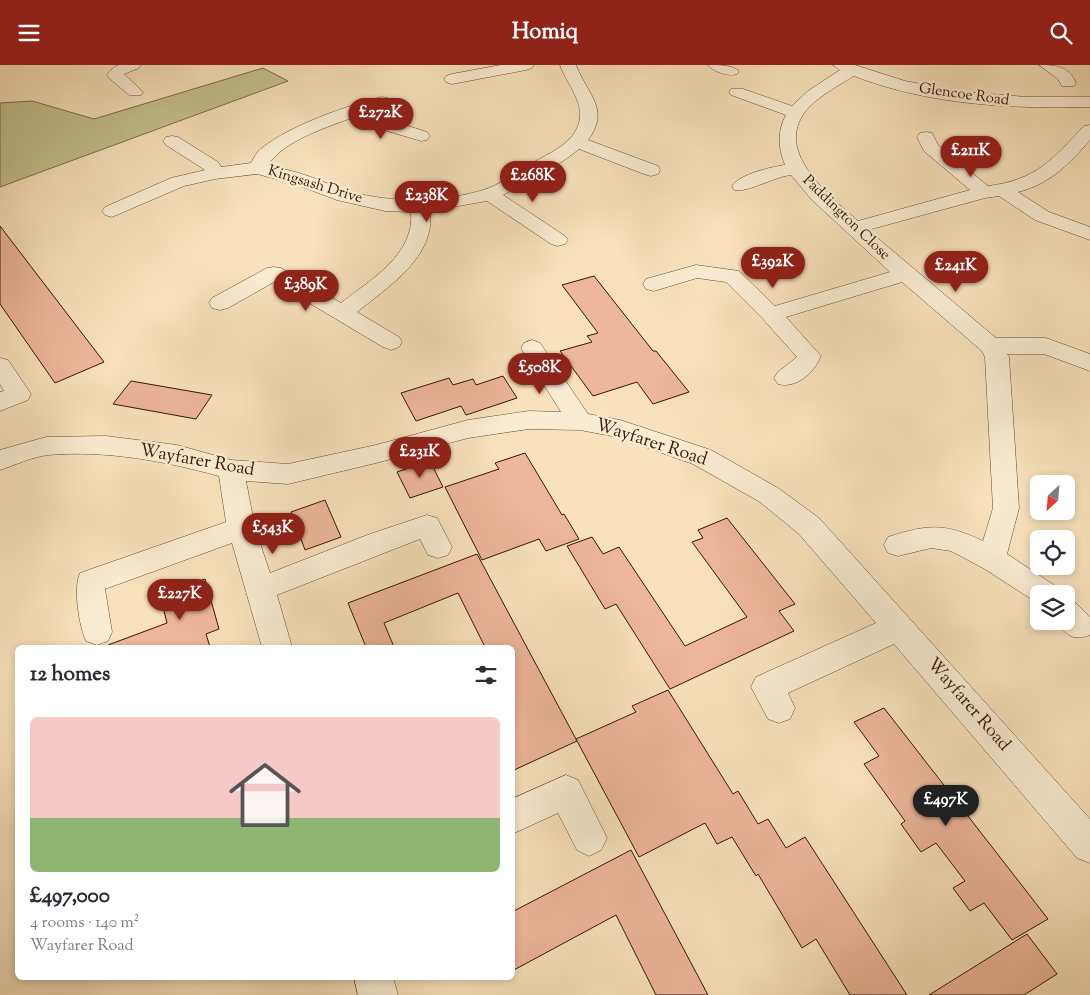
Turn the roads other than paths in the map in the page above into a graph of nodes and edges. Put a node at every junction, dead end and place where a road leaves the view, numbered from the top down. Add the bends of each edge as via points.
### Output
1 (133, 65) edge
2 (526, 65) edge
3 (568, 65) edge
4 (1047, 65) edge
5 (846, 67) edge
6 (478, 69) edge
7 (452, 79) dead end
8 (1068, 83) dead end
9 (737, 91) dead end
10 (135, 92) dead end
11 (382, 102) dead end
12 (1090, 102) edge
13 (359, 110) junction
14 (796, 113) junction
15 (1090, 129) edge
16 (421, 136) dead end
17 (926, 137) dead end
18 (172, 141) dead end
19 (577, 142) junction
20 (257, 169) junction
21 (797, 169) junction
22 (651, 170) dead end
23 (215, 173) junction
24 (741, 186) dead end
25 (994, 191) junction
26 (490, 195) junction
27 (420, 207) junction
28 (112, 211) dead end
29 (854, 228) junction
30 (1090, 234) edge
31 (558, 240) dead end
32 (905, 274) junction
33 (654, 284) dead end
34 (220, 303) dead end
35 (343, 312) junction
36 (772, 313) junction
37 (391, 342) dead end
38 (991, 346) junction
39 (532, 348) dead end
40 (1090, 363) edge
41 (0, 366) edge
42 (786, 378) dead end
43 (0, 402) edge
44 (580, 421) junction
45 (0, 460) edge
46 (231, 470) junction
47 (241, 527) junction
48 (898, 545) dead end
49 (438, 547) dead end
50 (992, 559) junction
51 (1031, 585) edge
52 (261, 589) junction
53 (899, 627) junction
54 (97, 633) dead end
55 (276, 645) edge
56 (779, 708) dead end
57 (515, 816) edge
58 (589, 838) dead end
59 (1090, 845) edge
60 (374, 980) edge
61 (378, 995) edge

1 - 10 street via 115,75
2 - 6 street
3 - 19 street, Kingsash Drive via 588,103 590,117 586,131
4 - 8 street via 1065,76
5 - 12 street, Glencoe Road via 906,86 953,96 1036,104
5 - 14 street, Paddington Close
6 - 7 street
9 - 14 street
11 - 13 street
13 - 16 street via 380,123
13 - 20 street via 293,136 267,152
14 - 21 street, Paddington Close via 789,131 789,155
15 - 25 street via 1043,176
17 - 25 street via 930,147
18 - 23 street via 212,166
19 - 22 street
19 - 26 street, Kingsash Drive
20 - 23 street, Kingsash Drive
20 - 27 street, Kingsash Drive via 299,179 360,200
21 - 24 street via 780,170
21 - 29 street, Paddington Close via 805,181
23 - 28 street, Kingsash Drive via 178,181
25 - 29 street
25 - 30 street via 1042,216
26 - 27 street, Kingsash Drive
26 - 31 street
27 - 35 street via 422,224 398,269
29 - 32 street, Paddington Close
32 - 36 street
32 - 38 street, Paddington Close
33 - 36 street via 696,271 726,274 737,279
34 - 35 street via 274,273
35 - 37 street
36 - 42 street via 809,356 806,364
38 - 40 street via 1046,346
38 - 50 street via 997,357 1006,509
39 - 44 street
41 - 43 street via 19,393
44 - 46 street, Wayfarer Road via 529,420 468,429 288,474
44 - 53 street, Wayfarer Road via 620,429 702,457 769,495 809,526
45 - 46 street, Wayfarer Road via 46,446 106,445 177,455
46 - 47 street
47 - 52 street
47 - 54 street via 90,582
48 - 50 street via 936,537 953,539
49 - 52 street via 428,526
50 - 51 street
52 - 55 street
53 - 56 street via 767,687
53 - 59 street, Wayfarer Road
57 - 58 street via 566,793
60 - 61 street

